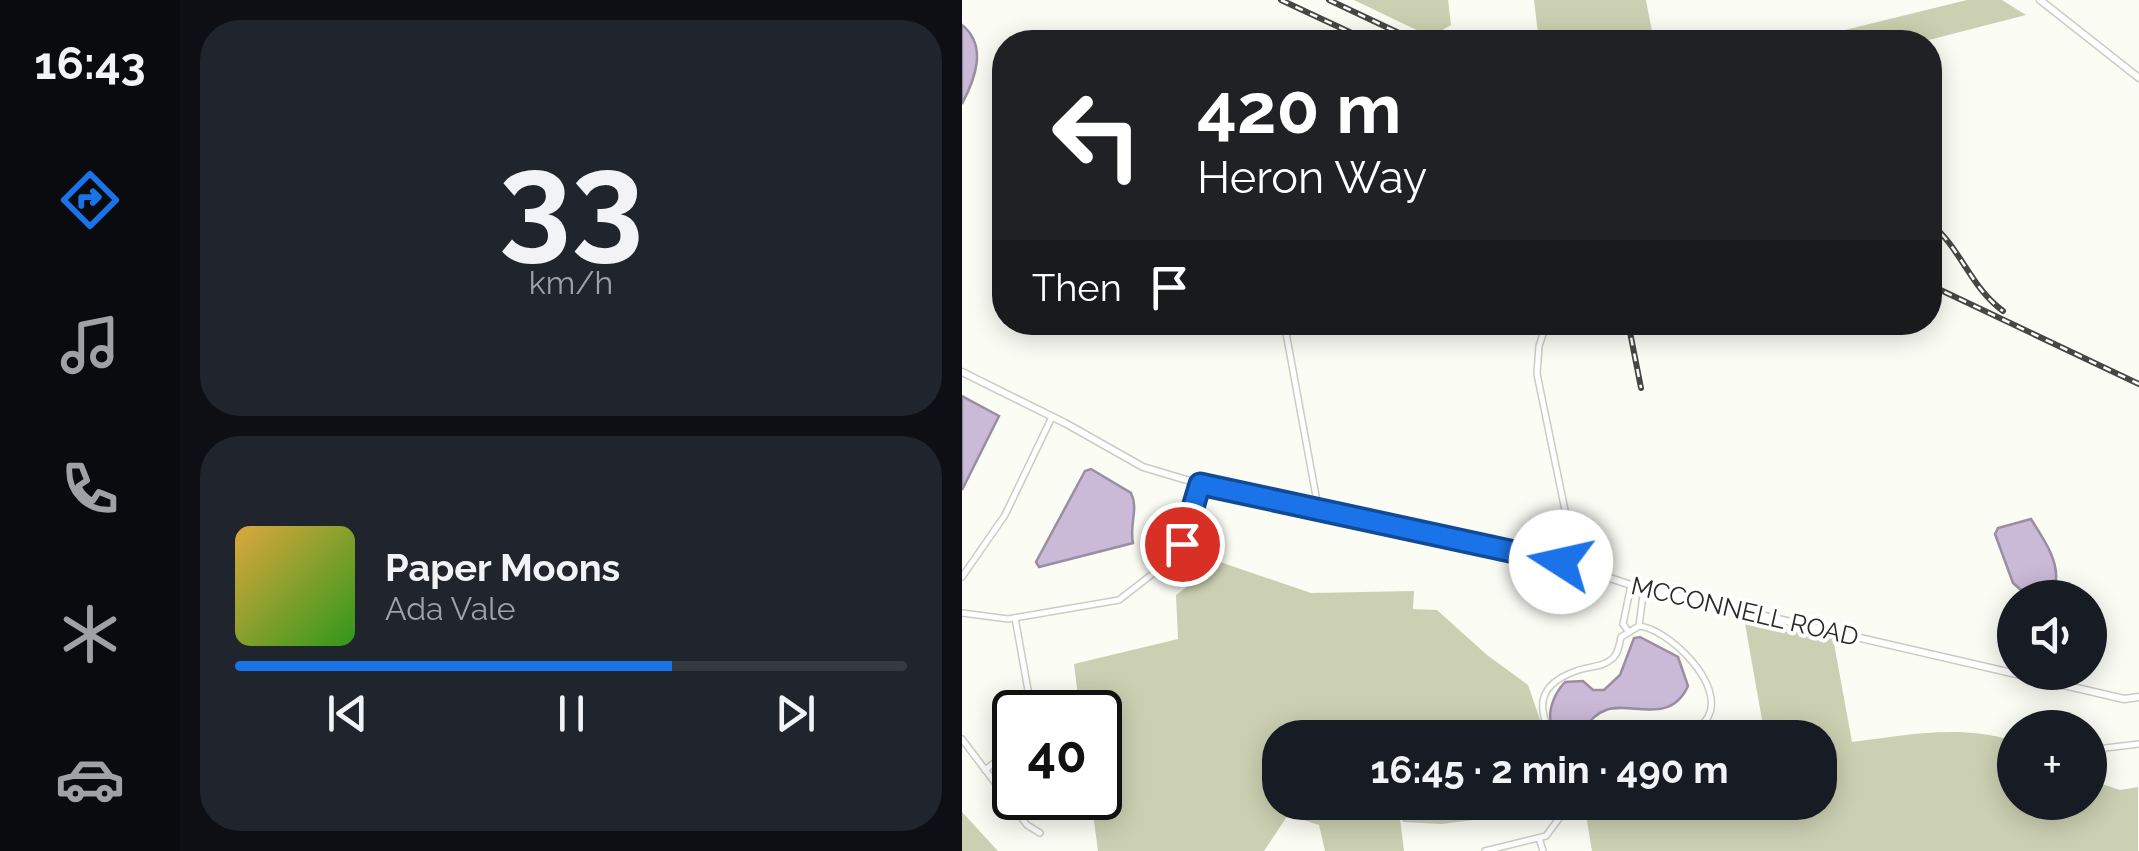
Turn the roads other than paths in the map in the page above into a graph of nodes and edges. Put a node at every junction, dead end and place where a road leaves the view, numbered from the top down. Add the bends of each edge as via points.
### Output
1 (2040, 0) edge
2 (2138, 78) edge
3 (1286, 335) edge
4 (1543, 335) edge
5 (962, 372) edge
6 (1052, 417) junction
7 (1200, 484) junction
8 (1318, 507) junction
9 (1561, 562) junction
10 (962, 577) edge
11 (1631, 585) junction
12 (1644, 588) junction
13 (962, 612) edge
14 (1015, 618) junction
15 (1639, 626) junction
16 (1628, 632) junction
17 (1028, 690) edge
18 (2138, 697) edge
19 (1543, 720) edge
20 (1707, 720) edge
21 (962, 739) edge
22 (2138, 744) edge
23 (2107, 748) edge
24 (992, 764) edge
25 (985, 770) junction
26 (1559, 820) edge
27 (1040, 833) dead end
28 (1539, 838) junction
29 (1485, 851) edge
30 (1543, 851) edge

1 - 2 street
3 - 8 street
4 - 9 street via 1537,374 1566,515
5 - 6 street, MCCONNELL ROAD
6 - 7 street, MCCONNELL ROAD via 1143,467
6 - 10 street via 1005,514
7 - 8 street, MCCONNELL ROAD
7 - 14 street via 1182,544 1119,600
8 - 9 street, MCCONNELL ROAD
9 - 11 street, MCCONNELL ROAD
11 - 12 street, MCCONNELL ROAD
11 - 16 street via 1623,624
12 - 15 street
12 - 18 street, MCCONNELL ROAD
13 - 14 street
14 - 17 street
15 - 16 street
15 - 20 street via 1676,644 1694,663 1708,688
16 - 19 street via 1612,660 1555,682 1542,696
21 - 25 street
22 - 23 street
24 - 25 street
25 - 27 street via 1027,826
26 - 28 street
28 - 29 street
28 - 30 street

